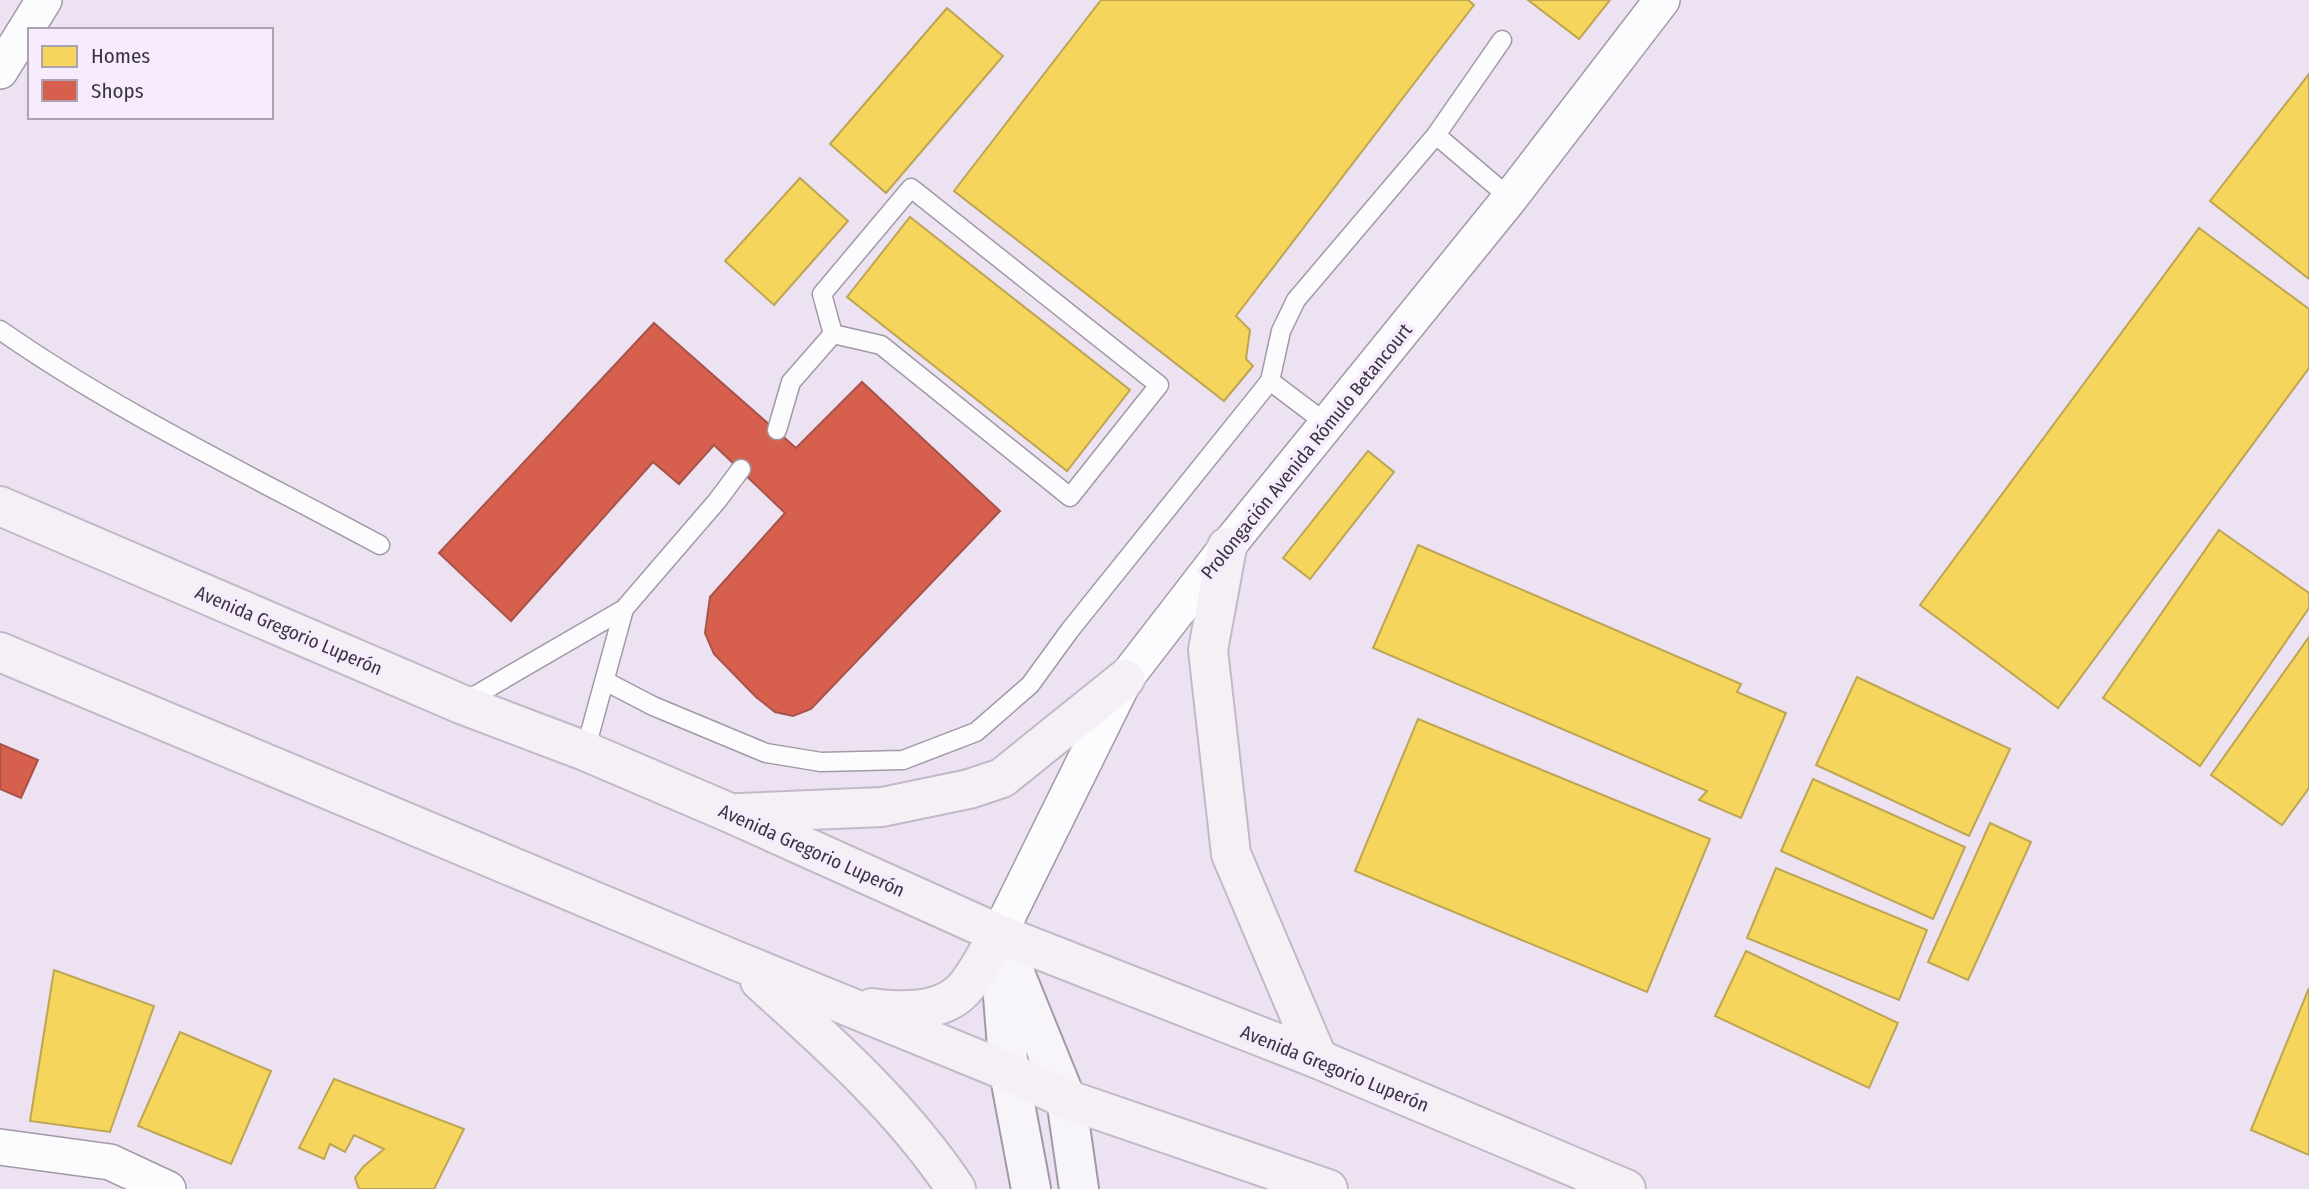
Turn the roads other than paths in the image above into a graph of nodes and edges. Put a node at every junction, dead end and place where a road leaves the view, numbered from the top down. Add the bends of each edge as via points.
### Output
1 (44, 0) edge
2 (1662, 0) edge
3 (1502, 40) dead end
4 (0, 71) edge
5 (1436, 135) junction
6 (1510, 198) junction
7 (0, 330) edge
8 (833, 334) junction
9 (1270, 381) junction
10 (1327, 424) junction
11 (777, 430) dead end
12 (741, 469) dead end
13 (0, 506) edge
14 (380, 545) dead end
15 (1227, 547) junction
16 (624, 609) junction
17 (0, 652) edge
18 (0, 663) edge
19 (38, 670) junction
20 (1125, 679) junction
21 (605, 681) junction
22 (461, 704) junction
23 (585, 751) junction
24 (730, 813) junction
25 (999, 934) junction
26 (737, 961) junction
27 (839, 1003) junction
28 (1318, 1059) junction
29 (1009, 1072) junction
30 (1066, 1098) junction
31 (0, 1147) edge
32 (168, 1189) edge
33 (956, 1189) edge
34 (1031, 1189) edge
35 (1079, 1189) edge
36 (1328, 1189) edge
37 (1626, 1189) edge

1 - 4 street
2 - 6 street, Prolongación Avenida Rómulo Betancourt
3 - 5 lane
5 - 6 lane
5 - 9 lane via 1296,300 1281,331
6 - 10 street, Prolongación Avenida Rómulo Betancourt
7 - 14 lane via 141,417
8 - 8 lane via 881,345 1070,497 1159,385 911,188 822,294
8 - 11 lane via 791,382
9 - 10 lane
9 - 21 lane via 1030,685 976,732 903,760 821,762 766,753
10 - 15 street, Prolongación Avenida Rómulo Betancourt
12 - 16 lane
13 - 22 main road, Avenida Gregorio Luperón
15 - 20 street, Prolongación Avenida Rómulo Betancourt
15 - 28 main road via 1208,650 1231,854
16 - 21 lane
16 - 22 lane
17 - 19 main road
18 - 19 main road
19 - 26 main road
20 - 24 main road via 1002,778 882,807
20 - 25 street, Prolongación Avenida Rómulo Betancourt
21 - 23 lane
22 - 23 main road, Avenida Gregorio Luperón
23 - 24 main road, Avenida Gregorio Luperón
24 - 25 main road, Avenida Gregorio Luperón
25 - 27 main road via 953,998 928,1008 896,1011
25 - 28 main road, Avenida Gregorio Luperón
25 - 29 main road
25 - 30 main road
26 - 27 main road
26 - 33 main road via 845,1058 935,1158
27 - 29 main road
28 - 37 main road, Avenida Gregorio Luperón
29 - 30 main road
29 - 34 main road
30 - 35 main road
30 - 36 main road
31 - 32 street via 110,1162

